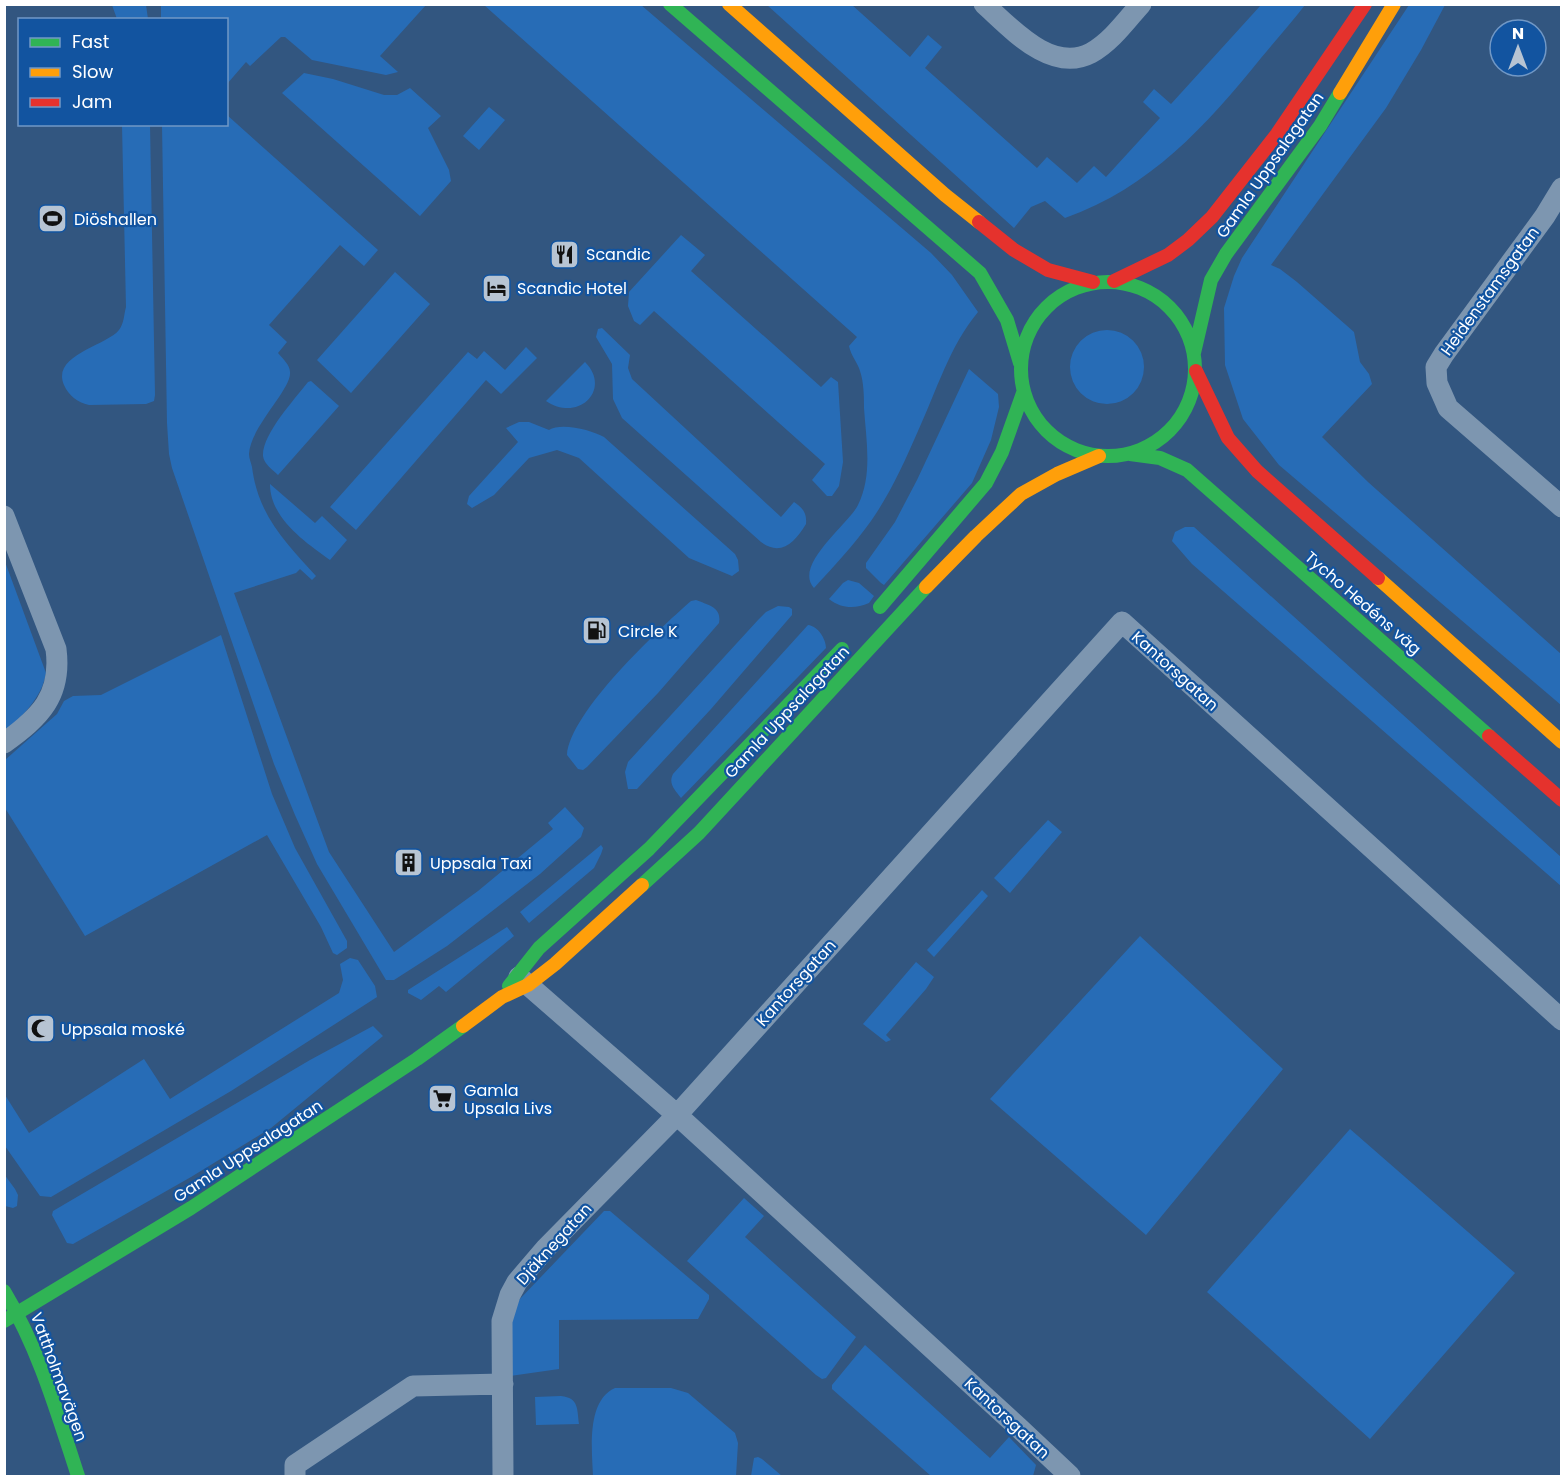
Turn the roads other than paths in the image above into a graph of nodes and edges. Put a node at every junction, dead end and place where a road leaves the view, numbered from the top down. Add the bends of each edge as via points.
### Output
1 (670, 4) edge
2 (729, 4) edge
3 (984, 4) edge
4 (1142, 4) edge
5 (1365, 4) edge
6 (1394, 4) edge
7 (1562, 188) edge
8 (1114, 281) junction
9 (1093, 282) junction
10 (1194, 352) junction
11 (1020, 363) junction
12 (1196, 371) junction
13 (1023, 393) junction
14 (1130, 454) junction
15 (1099, 456) junction
16 (1562, 507) edge
17 (4, 516) edge
18 (874, 614) dead end
19 (852, 639) dead end
20 (1562, 741) edge
21 (4, 743) edge
22 (1562, 800) edge
23 (522, 980) junction
24 (1562, 1020) edge
25 (749, 1036) joint
26 (677, 1115) junction
27 (4, 1291) edge
28 (19, 1313) junction
29 (4, 1321) edge
30 (503, 1384) junction
31 (78, 1476) edge
32 (295, 1476) edge
33 (503, 1476) edge
34 (1070, 1476) edge

1 - 11 main road via 980,273 1007,320
2 - 9 main road via 945,195 1014,250 1048,270
3 - 4 street via 1030,44 1050,55 1069,58 1081,57 1101,46
5 - 8 main road, Gamla Uppsalagatan via 1307,95 1238,187 1197,233 1152,265
6 - 10 main road, Gamla Uppsalagatan via 1320,126 1211,280
7 - 16 street, Heidenstamsgatan via 1436,368 1437,383 1448,408
8 - 9 main road
8 - 10 main road via 1157,296 1187,331
9 - 11 main road via 1065,292 1042,310 1027,335
10 - 12 main road
11 - 13 main road
12 - 14 main road via 1190,399 1177,423 1156,442
12 - 20 main road, Tycho Hedéns väg via 1228,438 1257,471
13 - 15 main road via 1036,420 1058,441
13 - 18 main road via 1002,452 986,483
14 - 15 main road
14 - 22 main road, Tycho Hedéns väg via 1160,458 1187,470
15 - 23 main road, Gamla Uppsalagatan via 1021,494 911,602 699,833 555,964
17 - 21 street via 58,663 55,686 45,706 31,723
19 - 23 main road, Gamla Uppsalagatan via 683,816 539,948
23 - 26 street, Kantorsgatan
23 - 28 main road, Gamla Uppsalagatan via 417,1059 201,1202
24 - 25 street, Kantorsgatan via 1122,622
25 - 26 street, Djäknegatan
26 - 30 street, Djäknegatan via 517,1282 502,1321
26 - 34 street, Kantorsgatan
27 - 28 main road, Vattholmavägen
28 - 29 main road, Gamla Uppsalagatan
28 - 31 main road, Vattholmavägen
30 - 32 street via 413,1386 295,1465
30 - 33 street, Djäknegatan

